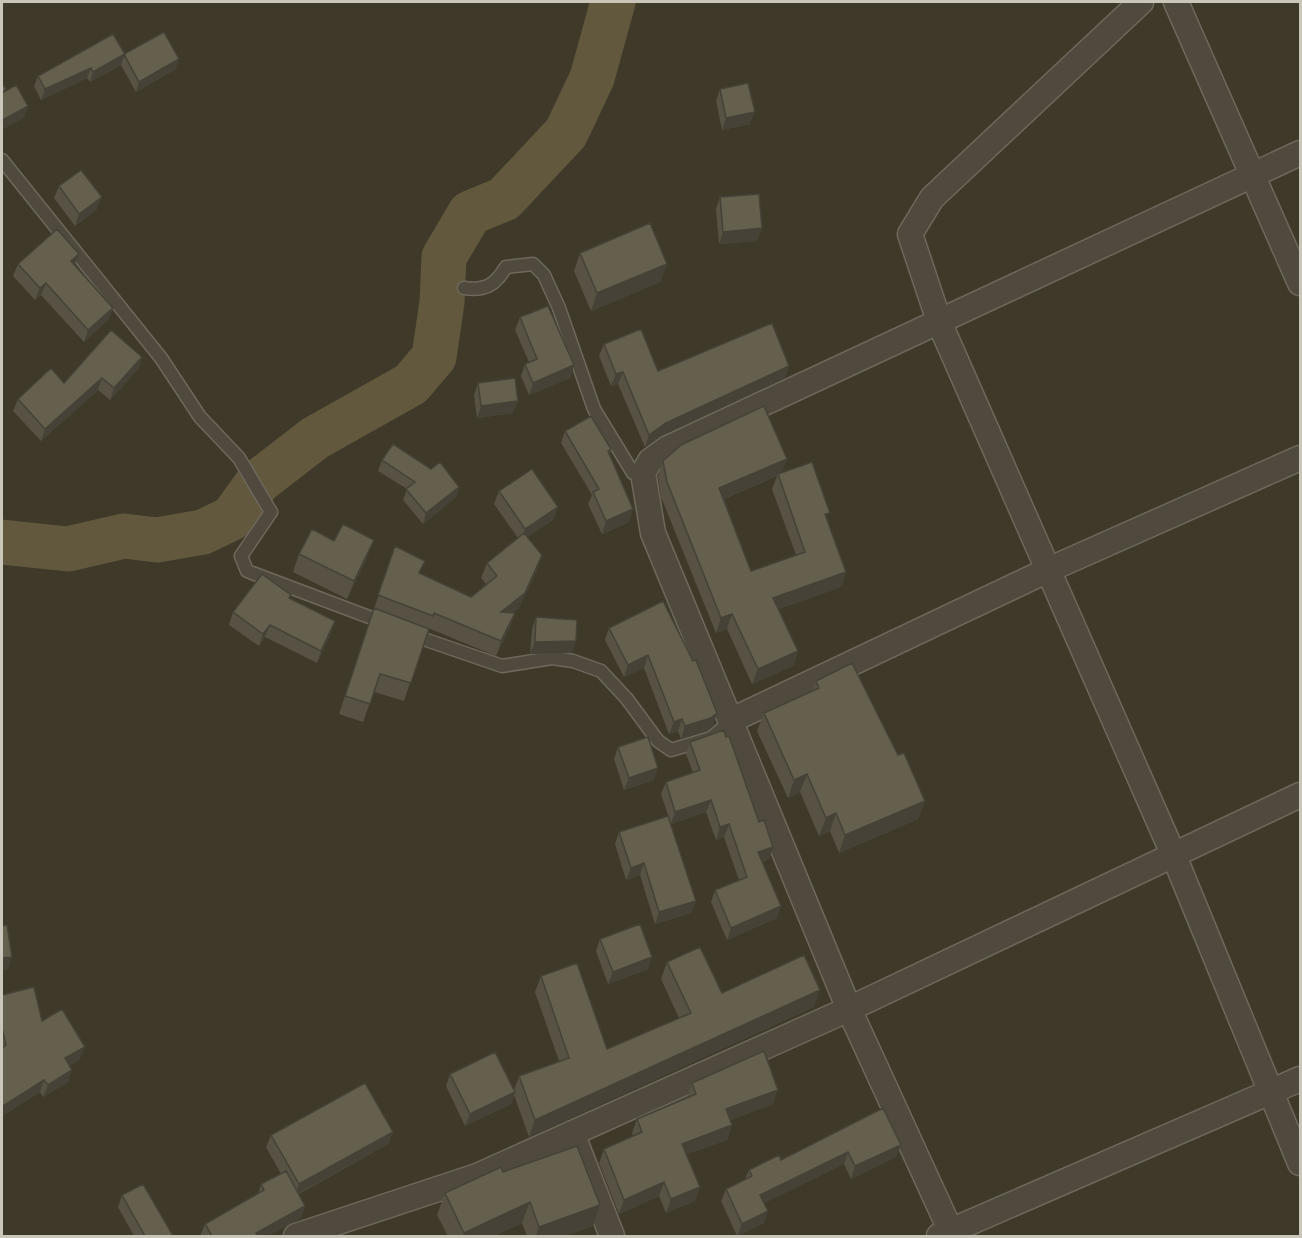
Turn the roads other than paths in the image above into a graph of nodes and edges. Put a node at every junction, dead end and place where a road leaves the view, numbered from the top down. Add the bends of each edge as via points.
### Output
1 (1141, 2) edge
2 (1176, 2) edge
3 (1300, 153) edge
4 (2, 159) edge
5 (1253, 175) junction
6 (1300, 282) edge
7 (464, 288) dead end
8 (939, 321) junction
9 (1300, 458) edge
10 (643, 473) junction
11 (1048, 570) junction
12 (732, 720) junction
13 (1300, 795) edge
14 (1174, 856) junction
15 (849, 1009) junction
16 (1300, 1079) edge
17 (1271, 1092) junction
18 (572, 1133) junction
19 (1300, 1163) edge
20 (948, 1235) edge
21 (296, 1236) edge
22 (612, 1236) edge

1 - 8 street via 932,198 910,234
2 - 5 street
3 - 5 street
4 - 12 lane via 161,358 200,417 239,458 250,476 271,512 241,556 247,571 502,666 552,658 600,672 627,699 658,741 671,750 711,738
5 - 6 street
5 - 8 street
7 - 10 lane via 489,287 506,267 533,264 544,275 574,344 594,409 633,473
8 - 10 street via 668,448 650,461
8 - 11 street
9 - 11 street
10 - 12 street via 653,533
11 - 12 street
11 - 14 street
12 - 15 street
13 - 14 street
14 - 15 street
14 - 17 street
15 - 18 street
15 - 20 street
16 - 17 street
17 - 19 street
17 - 20 street
18 - 21 street via 477,1176
18 - 22 street

